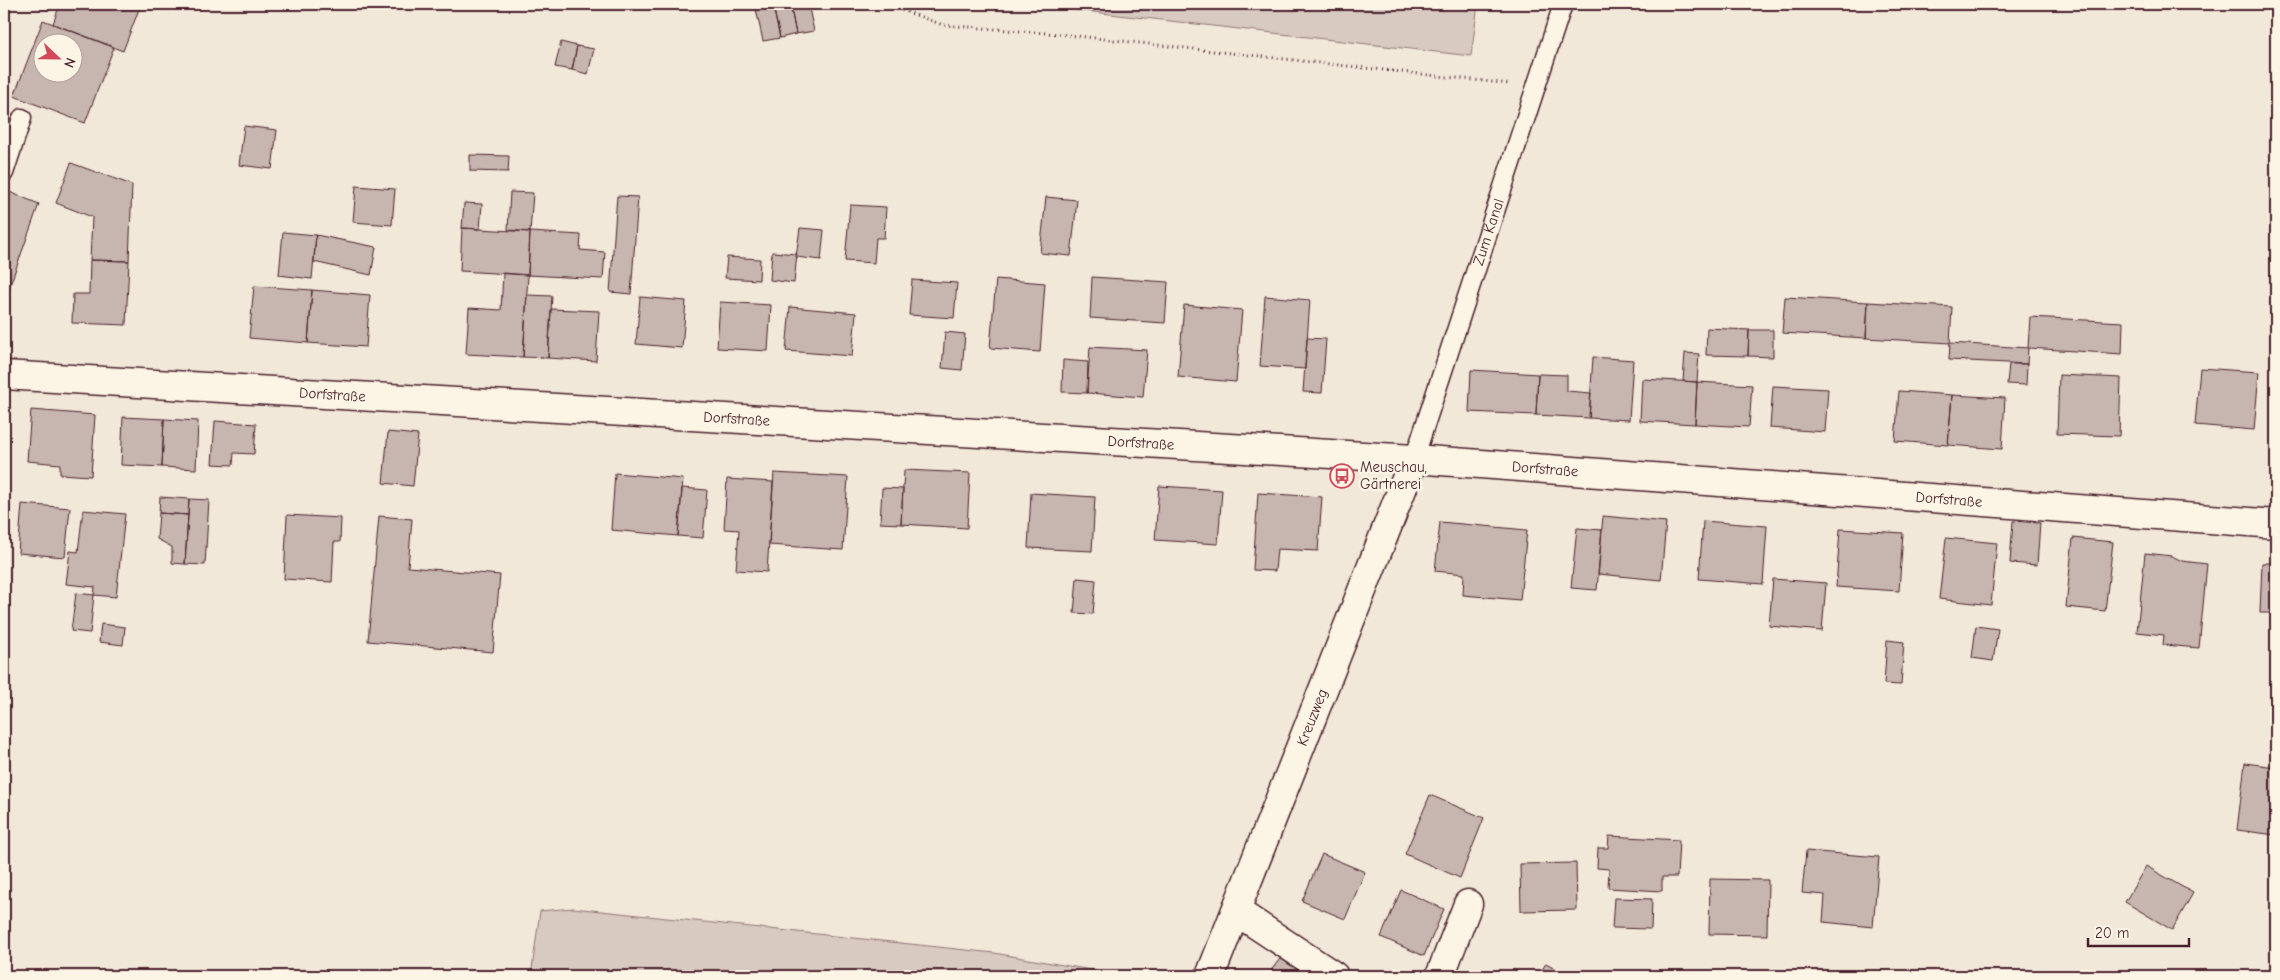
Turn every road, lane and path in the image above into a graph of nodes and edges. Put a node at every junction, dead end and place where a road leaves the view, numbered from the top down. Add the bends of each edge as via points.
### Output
1 (894, 4) edge
2 (1563, 4) edge
3 (1536, 87) junction
4 (22, 118) dead end
5 (4, 173) edge
6 (4, 375) edge
7 (1414, 460) junction
8 (2276, 524) edge
9 (1468, 904) dead end
10 (1236, 911) junction
11 (1210, 976) edge
12 (1334, 976) edge
13 (1440, 976) edge

1 - 3 path via 943,26 1069,35
2 - 3 lane, Zum Kanal
3 - 7 lane, Zum Kanal
4 - 5 lane
6 - 7 street, Dorfstraße
7 - 8 street, Dorfstraße
7 - 10 street, Kreuzweg
9 - 13 street
10 - 11 street, Kreuzweg
10 - 12 street

